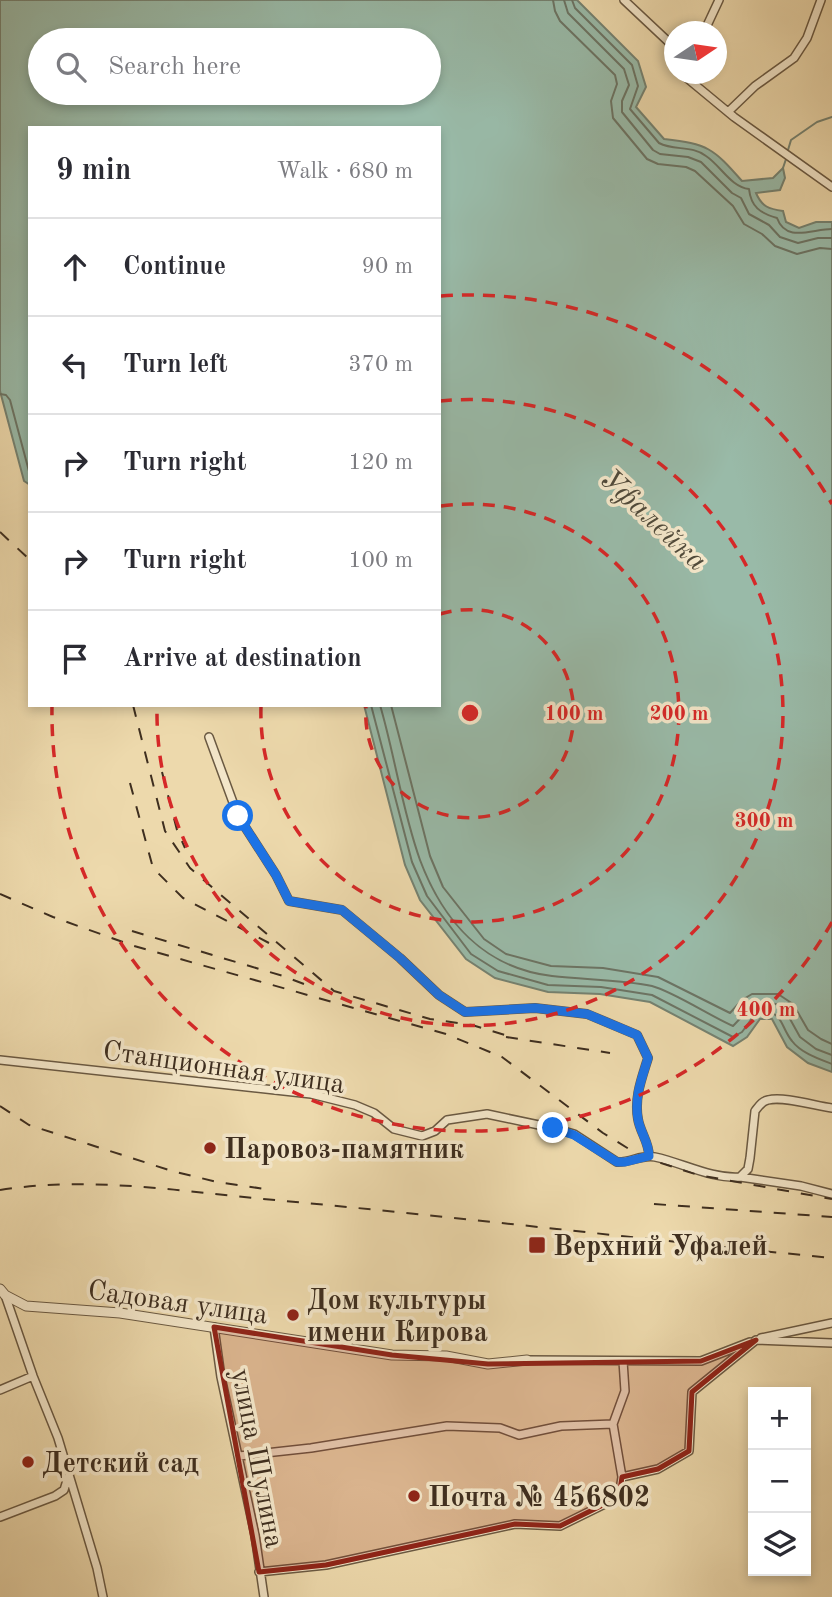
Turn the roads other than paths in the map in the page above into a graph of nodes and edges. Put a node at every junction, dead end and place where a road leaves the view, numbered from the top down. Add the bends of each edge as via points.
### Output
1 (624, 0) edge
2 (719, 0) edge
3 (821, 0) edge
4 (709, 21) edge
5 (664, 38) edge
6 (695, 84) edge
7 (727, 112) junction
8 (832, 187) edge
9 (209, 737) dead end
10 (0, 1060) edge
11 (832, 1108) edge
12 (649, 1156) junction
13 (740, 1177) junction
14 (832, 1194) edge
15 (2, 1292) edge
16 (831, 1324) edge
17 (214, 1326) junction
18 (755, 1340) junction
19 (832, 1343) edge
20 (527, 1360) joint
21 (623, 1361) junction
22 (33, 1376) junction
23 (0, 1390) edge
24 (613, 1424) junction
25 (239, 1456) junction
26 (68, 1476) junction
27 (622, 1477) junction
28 (0, 1517) edge
29 (259, 1572) junction
30 (103, 1597) edge
31 (264, 1597) edge

1 - 5 street
2 - 4 street
3 - 7 street via 794,58
6 - 7 street
7 - 8 street
9 - 12 street via 238,816 289,901 342,910 439,995 465,1012 535,1008 587,1014 637,1035 648,1058 637,1094 638,1121
10 - 12 street, Станционная улица via 310,1094 355,1105 394,1129 422,1136 447,1120 487,1114 574,1135 617,1162
11 - 13 street via 780,1099 761,1104 755,1111 748,1169
12 - 13 street, Станционная улица via 692,1170
13 - 14 street, Станционная улица
15 - 17 street, Садовая улица via 26,1306
15 - 22 street
16 - 18 street, Садовая улица
17 - 20 street, Садовая улица via 392,1355 446,1356 488,1364
17 - 25 street, улица Шулина
18 - 19 street
18 - 21 street, Садовая улица via 702,1361
18 - 27 street via 692,1392 689,1451 658,1469
20 - 21 street, Садовая улица
21 - 24 street via 625,1391
22 - 23 street
22 - 26 street
24 - 25 street via 561,1426 519,1435 500,1428 447,1426
24 - 27 street
25 - 29 street, улица Шулина
26 - 28 street via 64,1490 55,1496
26 - 30 street
27 - 29 street via 620,1497 560,1526 515,1524 326,1565
29 - 31 street, улица Шулина

